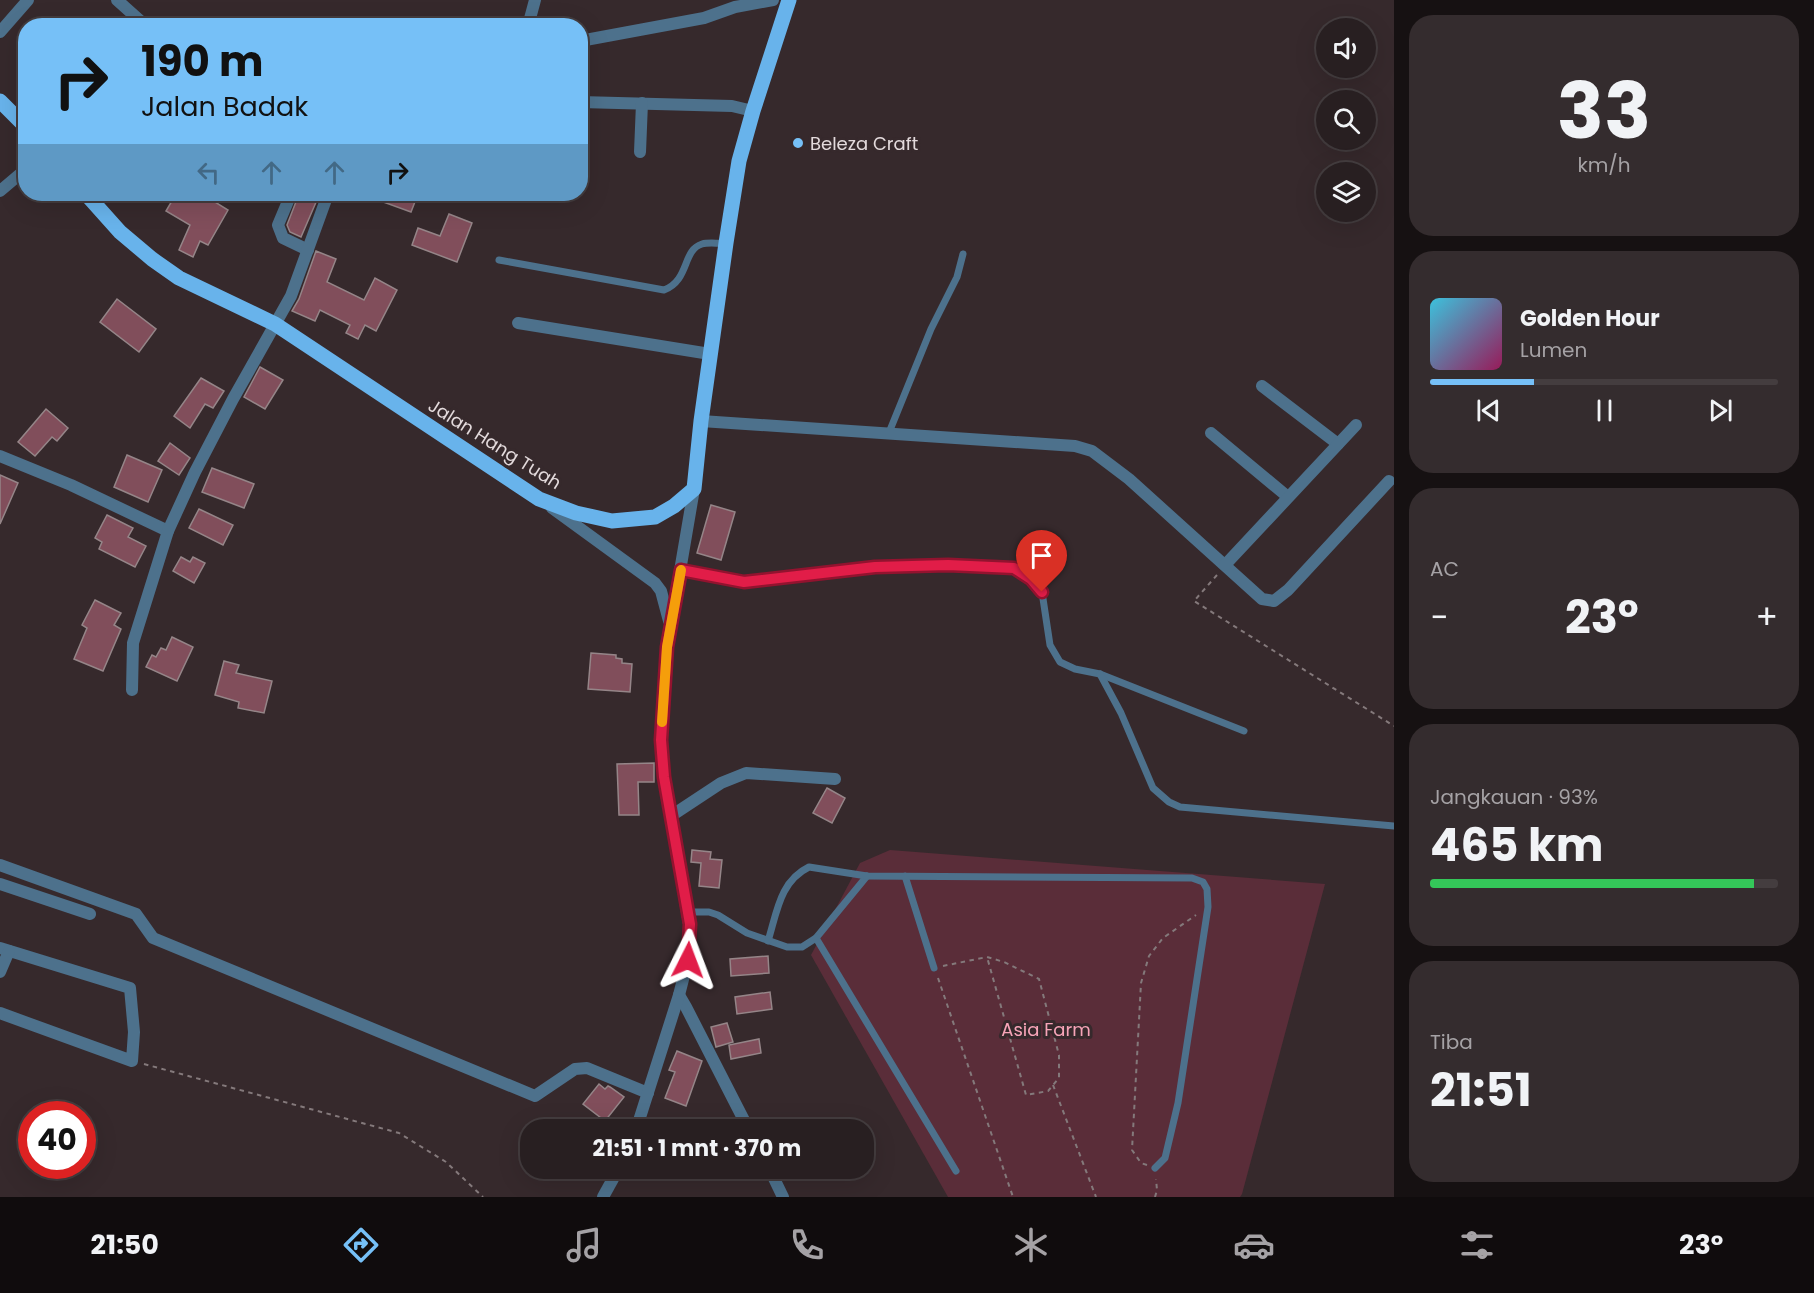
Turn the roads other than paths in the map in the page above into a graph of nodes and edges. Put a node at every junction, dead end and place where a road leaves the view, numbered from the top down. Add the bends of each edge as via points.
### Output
1 (28, 0) edge
2 (535, 0) edge
3 (773, 0) edge
4 (789, 0) edge
5 (121, 1) edge
6 (138, 18) edge
7 (530, 18) edge
8 (0, 32) edge
9 (588, 40) edge
10 (0, 101) edge
11 (588, 102) edge
12 (642, 103) junction
13 (753, 111) junction
14 (18, 119) edge
15 (640, 152) dead end
16 (18, 176) edge
17 (0, 191) edge
18 (92, 201) edge
19 (288, 201) edge
20 (326, 201) edge
21 (726, 243) junction
22 (308, 250) junction
23 (963, 254) dead end
24 (499, 260) dead end
25 (518, 323) dead end
26 (275, 324) junction
27 (710, 354) junction
28 (1262, 386) dead end
29 (701, 421) junction
30 (1356, 425) dead end
31 (1211, 434) dead end
32 (888, 435) junction
33 (1338, 444) junction
34 (0, 456) edge
35 (1389, 481) dead end
36 (694, 489) junction
37 (1288, 497) junction
38 (539, 499) junction
39 (168, 531) junction
40 (1225, 565) junction
41 (681, 570) junction
42 (671, 625) junction
43 (1100, 674) junction
44 (132, 690) dead end
45 (1244, 731) dead end
46 (835, 779) dead end
47 (671, 816) junction
48 (1394, 826) edge
49 (0, 865) edge
50 (867, 876) junction
51 (906, 876) junction
52 (0, 884) edge
53 (687, 912) junction
54 (90, 914) dead end
55 (816, 938) junction
56 (768, 941) junction
57 (4, 949) edge
58 (934, 968) road end
59 (0, 972) edge
60 (679, 995) junction
61 (0, 1013) edge
62 (648, 1094) junction
63 (640, 1119) edge
64 (743, 1119) edge
65 (1155, 1168) road end
66 (956, 1172) dead end
67 (614, 1179) edge
68 (774, 1179) edge
69 (605, 1196) edge
70 (783, 1197) edge

1 - 8 street
2 - 7 street
3 - 9 street via 704,18
4 - 13 main road
5 - 6 street
10 - 14 main road
11 - 12 street
12 - 13 street via 732,106
12 - 15 street
13 - 21 main road via 739,161
16 - 17 street
18 - 26 main road, Jalan Hang Tuah via 120,232 179,278
19 - 22 street via 278,225 283,238
20 - 22 street
21 - 24 lane via 702,244 692,251 680,279 664,290
21 - 27 main road
22 - 26 street via 291,296
23 - 32 lane via 957,277 931,329
25 - 27 street
26 - 38 main road, Jalan Hang Tuah
26 - 39 street via 195,472
27 - 29 main road
28 - 33 street
29 - 32 street
29 - 36 main road
30 - 33 street
31 - 37 street
32 - 40 street via 1092,451 1130,479
33 - 37 street
34 - 39 street
35 - 40 street via 1275,601 1262,599
36 - 38 main road, Jalan Hang Tuah via 655,517 612,521
36 - 41 street
37 - 40 street
38 - 42 street via 655,583
39 - 44 street via 132,643
41 - 42 street
41 - 43 lane via 744,582 875,567 1014,568 1042,592 1050,645 1060,662
42 - 47 street via 661,740
43 - 45 lane
43 - 48 lane via 1153,789 1169,802 1180,807
46 - 47 street via 746,774 722,783
47 - 53 street
49 - 62 street via 136,914 153,938 535,1096 574,1069 587,1068
50 - 51 lane
50 - 55 lane
50 - 56 lane via 810,867 801,871 784,890
51 - 58 lane
51 - 65 lane via 1192,878 1203,882 1208,907 1178,1103 1165,1158
52 - 54 street
53 - 56 lane via 718,915
53 - 60 street via 688,960
55 - 56 lane via 802,947
55 - 66 lane
57 - 59 street
57 - 61 street via 130,988 132,1061
60 - 62 street
60 - 64 street
62 - 63 street
67 - 69 street
68 - 70 street

